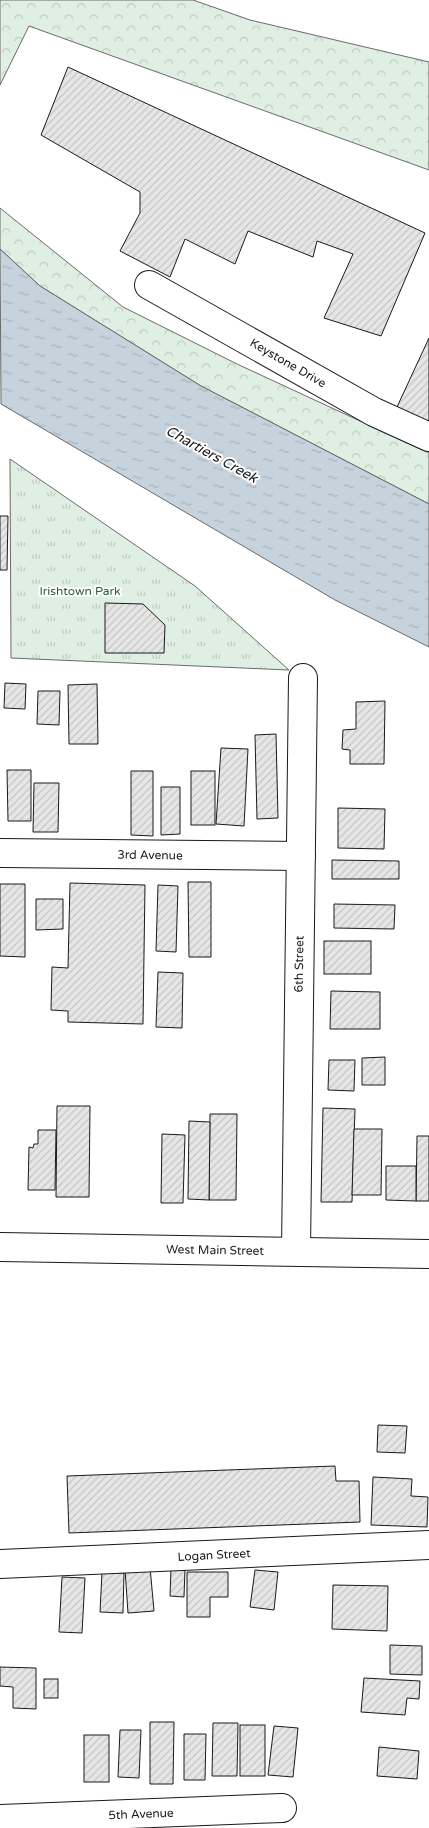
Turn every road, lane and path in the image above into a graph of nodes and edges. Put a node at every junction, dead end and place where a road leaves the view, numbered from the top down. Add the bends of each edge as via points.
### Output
1 (149, 285) dead end
2 (429, 437) edge
3 (304, 678) dead end
4 (0, 853) edge
5 (301, 856) junction
6 (0, 1247) edge
7 (296, 1251) junction
8 (429, 1254) edge
9 (429, 1545) edge
10 (0, 1564) edge
11 (282, 1808) dead end
12 (0, 1819) edge

1 - 2 street, Keystone Drive via 374,412
3 - 5 street, 6th Street
4 - 5 street, 3rd Avenue
5 - 7 street, 6th Street
6 - 7 street, West Main Street
7 - 8 street, West Main Street
9 - 10 street, Logan Street
11 - 12 street, 5th Avenue

